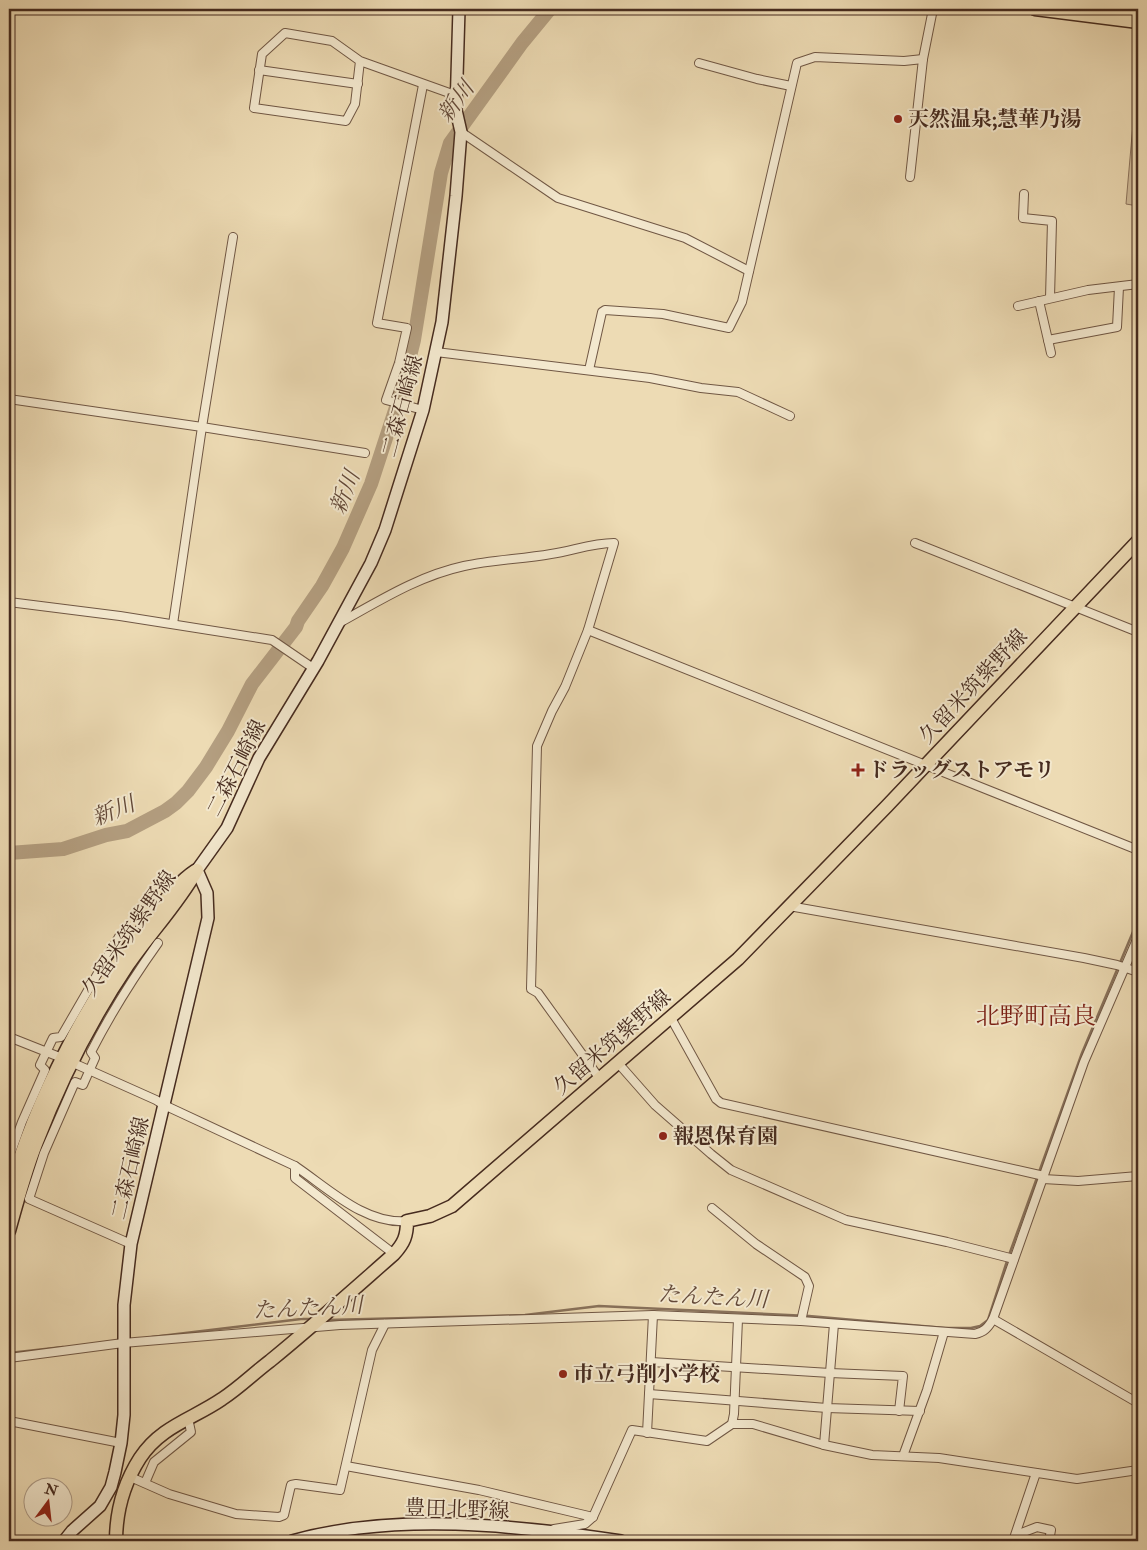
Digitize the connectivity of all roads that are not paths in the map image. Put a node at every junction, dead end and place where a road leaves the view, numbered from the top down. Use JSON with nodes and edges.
{"nodes":[{"id":1,"x":459,"y":9,"type":"edge"},
{"id":2,"x":933,"y":9,"type":"edge"},
{"id":3,"x":1035,"y":9,"type":"edge"},
{"id":4,"x":1138,"y":22,"type":"edge"},
{"id":5,"x":923,"y":60,"type":"junction"},
{"id":6,"x":360,"y":62,"type":"junction"},
{"id":7,"x":699,"y":63,"type":"dead end"},
{"id":8,"x":259,"y":70,"type":"junction"},
{"id":9,"x":358,"y":84,"type":"junction"},
{"id":10,"x":424,"y":85,"type":"junction"},
{"id":11,"x":792,"y":86,"type":"junction"},
{"id":12,"x":455,"y":95,"type":"junction"},
{"id":13,"x":462,"y":132,"type":"junction"},
{"id":14,"x":910,"y":177,"type":"dead end"},
{"id":15,"x":1024,"y":194,"type":"dead end"},
{"id":16,"x":234,"y":237,"type":"dead end"},
{"id":17,"x":749,"y":271,"type":"junction"},
{"id":18,"x":1138,"y":284,"type":"edge"},
{"id":19,"x":1118,"y":287,"type":"junction"},
{"id":20,"x":1050,"y":298,"type":"junction"},
{"id":21,"x":1039,"y":301,"type":"junction"},
{"id":22,"x":1018,"y":306,"type":"dead end"},
{"id":23,"x":1048,"y":340,"type":"junction"},
{"id":24,"x":436,"y":352,"type":"junction"},
{"id":25,"x":1051,"y":353,"type":"dead end"},
{"id":26,"x":589,"y":370,"type":"junction"},
{"id":27,"x":9,"y":399,"type":"edge"},
{"id":28,"x":423,"y":410,"type":"junction"},
{"id":29,"x":790,"y":416,"type":"dead end"},
{"id":30,"x":202,"y":427,"type":"junction"},
{"id":31,"x":365,"y":453,"type":"dead end"},
{"id":32,"x":1138,"y":541,"type":"edge"},
{"id":33,"x":915,"y":543,"type":"dead end"},
{"id":34,"x":9,"y":602,"type":"edge"},
{"id":35,"x":1076,"y":606,"type":"junction"},
{"id":36,"x":173,"y":624,"type":"junction"},
{"id":37,"x":338,"y":624,"type":"junction"},
{"id":38,"x":588,"y":630,"type":"junction"},
{"id":39,"x":1138,"y":632,"type":"edge"},
{"id":40,"x":313,"y":668,"type":"junction"},
{"id":41,"x":925,"y":766,"type":"junction"},
{"id":42,"x":1138,"y":850,"type":"edge"},
{"id":43,"x":197,"y":870,"type":"junction"},
{"id":44,"x":789,"y":906,"type":"junction"},
{"id":45,"x":120,"y":935,"type":"dead end"},
{"id":46,"x":1138,"y":937,"type":"edge"},
{"id":47,"x":158,"y":943,"type":"dead end"},
{"id":48,"x":1121,"y":966,"type":"junction"},
{"id":49,"x":1138,"y":972,"type":"edge"},
{"id":50,"x":670,"y":1018,"type":"junction"},
{"id":51,"x":9,"y":1036,"type":"edge"},
{"id":52,"x":47,"y":1052,"type":"junction"},
{"id":53,"x":67,"y":1061,"type":"junction"},
{"id":54,"x":618,"y":1063,"type":"junction"},
{"id":55,"x":89,"y":1071,"type":"junction"},
{"id":56,"x":600,"y":1079,"type":"junction"},
{"id":57,"x":164,"y":1106,"type":"junction"},
{"id":58,"x":9,"y":1158,"type":"edge"},
{"id":59,"x":295,"y":1166,"type":"junction"},
{"id":60,"x":1138,"y":1176,"type":"edge"},
{"id":61,"x":1044,"y":1177,"type":"junction"},
{"id":62,"x":9,"y":1193,"type":"edge"},
{"id":63,"x":712,"y":1208,"type":"dead end"},
{"id":64,"x":407,"y":1221,"type":"junction"},
{"id":65,"x":9,"y":1231,"type":"edge"},
{"id":66,"x":131,"y":1244,"type":"junction"},
{"id":67,"x":394,"y":1254,"type":"junction"},
{"id":68,"x":1014,"y":1259,"type":"junction"},
{"id":69,"x":653,"y":1314,"type":"junction"},
{"id":70,"x":738,"y":1319,"type":"junction"},
{"id":71,"x":992,"y":1319,"type":"junction"},
{"id":72,"x":801,"y":1320,"type":"junction"},
{"id":73,"x":385,"y":1324,"type":"junction"},
{"id":74,"x":834,"y":1324,"type":"junction"},
{"id":75,"x":312,"y":1327,"type":"junction"},
{"id":76,"x":944,"y":1332,"type":"junction"},
{"id":77,"x":123,"y":1343,"type":"junction"},
{"id":78,"x":9,"y":1358,"type":"edge"},
{"id":79,"x":651,"y":1362,"type":"junction"},
{"id":80,"x":736,"y":1367,"type":"junction"},
{"id":81,"x":830,"y":1373,"type":"junction"},
{"id":82,"x":649,"y":1394,"type":"junction"},
{"id":83,"x":735,"y":1401,"type":"junction"},
{"id":84,"x":1138,"y":1402,"type":"edge"},
{"id":85,"x":827,"y":1408,"type":"junction"},
{"id":86,"x":899,"y":1410,"type":"junction"},
{"id":87,"x":920,"y":1411,"type":"junction"},
{"id":88,"x":188,"y":1418,"type":"junction"},
{"id":89,"x":9,"y":1421,"type":"edge"},
{"id":90,"x":732,"y":1424,"type":"junction"},
{"id":91,"x":646,"y":1433,"type":"junction"},
{"id":92,"x":121,"y":1443,"type":"junction"},
{"id":93,"x":824,"y":1445,"type":"junction"},
{"id":94,"x":903,"y":1456,"type":"junction"},
{"id":95,"x":346,"y":1466,"type":"junction"},
{"id":96,"x":1138,"y":1470,"type":"edge"},
{"id":97,"x":1036,"y":1473,"type":"junction"},
{"id":98,"x":135,"y":1479,"type":"dead end"},
{"id":99,"x":145,"y":1483,"type":"junction"},
{"id":100,"x":593,"y":1517,"type":"junction"},
{"id":101,"x":542,"y":1532,"type":"junction"},
{"id":102,"x":1015,"y":1538,"type":"edge"},
{"id":103,"x":64,"y":1541,"type":"edge"},
{"id":104,"x":116,"y":1541,"type":"edge"},
{"id":105,"x":292,"y":1541,"type":"edge"},
{"id":106,"x":621,"y":1541,"type":"edge"},
{"id":107,"x":1049,"y":1541,"type":"edge"}],
"edges":[{"from":1,"to":12,"type":"main road","name":"二森石崎線"},
{"from":2,"to":5,"type":"street"},
{"from":3,"to":4,"type":"main road"},
{"from":5,"to":11,"type":"street"},
{"from":5,"to":14,"type":"street"},
{"from":6,"to":8,"type":"street"},
{"from":6,"to":9,"type":"street"},
{"from":6,"to":10,"type":"street"},
{"from":7,"to":11,"type":"street"},
{"from":8,"to":9,"type":"street"},
{"from":8,"to":9,"type":"street"},
{"from":10,"to":12,"type":"street"},
{"from":10,"to":28,"type":"street"},
{"from":11,"to":17,"type":"street"},
{"from":12,"to":13,"type":"main road","name":"二森石崎線"},
{"from":13,"to":17,"type":"street"},
{"from":13,"to":24,"type":"main road","name":"二森石崎線"},
{"from":15,"to":20,"type":"street"},
{"from":16,"to":30,"type":"street"},
{"from":17,"to":26,"type":"street"},
{"from":18,"to":19,"type":"street"},
{"from":19,"to":20,"type":"street"},
{"from":19,"to":23,"type":"street"},
{"from":20,"to":21,"type":"street"},
{"from":21,"to":22,"type":"street"},
{"from":21,"to":23,"type":"street"},
{"from":23,"to":25,"type":"street"},
{"from":24,"to":26,"type":"street"},
{"from":24,"to":28,"type":"main road","name":"二森石崎線"},
{"from":26,"to":29,"type":"street"},
{"from":27,"to":30,"type":"street"},
{"from":28,"to":37,"type":"main road","name":"二森石崎線"},
{"from":30,"to":31,"type":"street"},
{"from":30,"to":36,"type":"street"},
{"from":32,"to":35,"type":"main road","name":"久留米筑紫野線"},
{"from":33,"to":35,"type":"street"},
{"from":34,"to":36,"type":"street"},
{"from":35,"to":39,"type":"street"},
{"from":35,"to":41,"type":"main road","name":"久留米筑紫野線"},
{"from":36,"to":40,"type":"street"},
{"from":37,"to":38,"type":"street"},
{"from":37,"to":40,"type":"main road","name":"二森石崎線"},
{"from":38,"to":41,"type":"street"},
{"from":38,"to":56,"type":"street"},
{"from":40,"to":43,"type":"main road","name":"二森石崎線"},
{"from":41,"to":42,"type":"street"},
{"from":41,"to":44,"type":"main road","name":"久留米筑紫野線"},
{"from":43,"to":53,"type":"main road","name":"久留米筑紫野線"},
{"from":43,"to":57,"type":"main road","name":"二森石崎線"},
{"from":44,"to":48,"type":"street"},
{"from":44,"to":50,"type":"main road","name":"久留米筑紫野線"},
{"from":45,"to":52,"type":"street"},
{"from":46,"to":48,"type":"street"},
{"from":47,"to":55,"type":"street"},
{"from":48,"to":49,"type":"street"},
{"from":48,"to":61,"type":"street"},
{"from":50,"to":54,"type":"main road","name":"久留米筑紫野線"},
{"from":50,"to":61,"type":"street"},
{"from":51,"to":52,"type":"street"},
{"from":52,"to":53,"type":"street"},
{"from":52,"to":58,"type":"street"},
{"from":53,"to":55,"type":"street"},
{"from":53,"to":62,"type":"main road","name":"久留米筑紫野線"},
{"from":53,"to":65,"type":"main road","name":"久留米筑紫野線"},
{"from":54,"to":56,"type":"main road","name":"久留米筑紫野線"},
{"from":54,"to":68,"type":"street"},
{"from":55,"to":57,"type":"street"},
{"from":55,"to":66,"type":"street"},
{"from":56,"to":64,"type":"main road","name":"久留米筑紫野線"},
{"from":57,"to":59,"type":"street"},
{"from":57,"to":66,"type":"main road","name":"二森石崎線"},
{"from":59,"to":64,"type":"street"},
{"from":59,"to":67,"type":"street"},
{"from":60,"to":61,"type":"street"},
{"from":61,"to":68,"type":"street"},
{"from":63,"to":72,"type":"street"},
{"from":64,"to":67,"type":"main road"},
{"from":66,"to":77,"type":"main road","name":"二森石崎線"},
{"from":67,"to":75,"type":"main road"},
{"from":68,"to":71,"type":"street"},
{"from":69,"to":70,"type":"street"},
{"from":69,"to":73,"type":"street"},
{"from":69,"to":79,"type":"street"},
{"from":70,"to":72,"type":"street"},
{"from":70,"to":80,"type":"street"},
{"from":71,"to":76,"type":"street"},
{"from":71,"to":84,"type":"street"},
{"from":72,"to":74,"type":"street"},
{"from":73,"to":75,"type":"street"},
{"from":73,"to":95,"type":"street"},
{"from":74,"to":76,"type":"street"},
{"from":74,"to":81,"type":"street"},
{"from":75,"to":77,"type":"street"},
{"from":75,"to":88,"type":"main road"},
{"from":76,"to":87,"type":"street"},
{"from":77,"to":78,"type":"street"},
{"from":77,"to":92,"type":"main road","name":"二森石崎線"},
{"from":79,"to":80,"type":"street"},
{"from":79,"to":82,"type":"street"},
{"from":80,"to":81,"type":"street"},
{"from":80,"to":83,"type":"street"},
{"from":81,"to":85,"type":"street"},
{"from":81,"to":86,"type":"street"},
{"from":82,"to":83,"type":"street"},
{"from":82,"to":91,"type":"street"},
{"from":83,"to":85,"type":"street"},
{"from":83,"to":90,"type":"street"},
{"from":85,"to":86,"type":"street"},
{"from":85,"to":93,"type":"street"},
{"from":86,"to":87,"type":"street"},
{"from":87,"to":94,"type":"street"},
{"from":88,"to":99,"type":"street"},
{"from":88,"to":104,"type":"main road"},
{"from":89,"to":92,"type":"street"},
{"from":90,"to":91,"type":"street"},
{"from":90,"to":93,"type":"street"},
{"from":91,"to":100,"type":"street"},
{"from":92,"to":103,"type":"main road","name":"二森石崎線"},
{"from":93,"to":94,"type":"street"},
{"from":94,"to":97,"type":"street"},
{"from":95,"to":99,"type":"street"},
{"from":95,"to":100,"type":"street"},
{"from":96,"to":97,"type":"street"},
{"from":97,"to":102,"type":"street"},
{"from":98,"to":99,"type":"street"},
{"from":100,"to":101,"type":"street"},
{"from":101,"to":105,"type":"main road","name":"豊田北野線"},
{"from":101,"to":106,"type":"main road","name":"豊田北野線"},
{"from":102,"to":107,"type":"street"}]}
